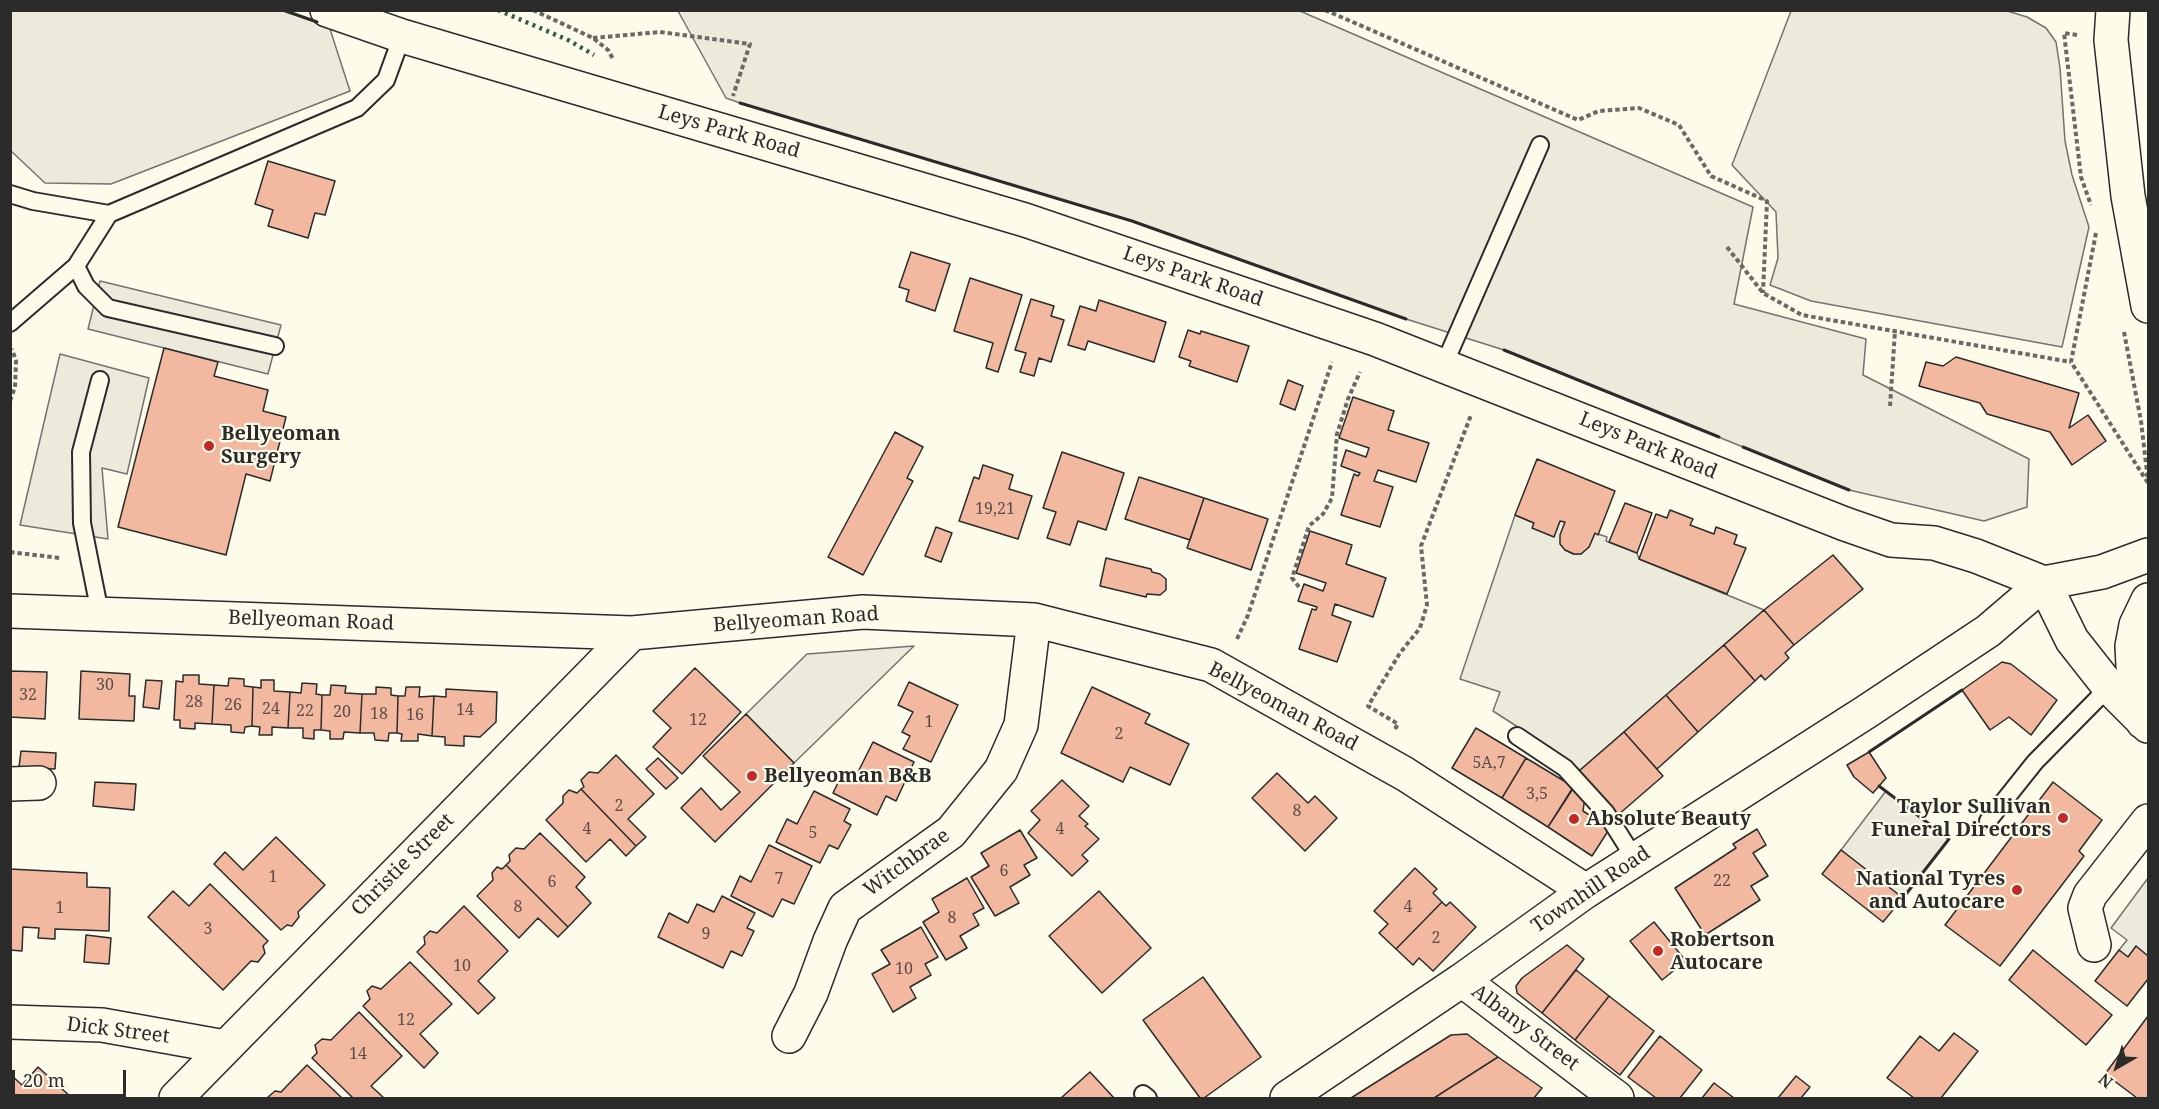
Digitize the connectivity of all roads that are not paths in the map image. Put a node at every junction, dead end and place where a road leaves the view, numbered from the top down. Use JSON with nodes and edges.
{"nodes":[{"id":1,"x":327,"y":10,"type":"edge"},
{"id":2,"x":2112,"y":25,"type":"edge"},
{"id":3,"x":402,"y":36,"type":"junction"},
{"id":4,"x":1540,"y":145,"type":"dead end"},
{"id":5,"x":10,"y":194,"type":"edge"},
{"id":6,"x":109,"y":214,"type":"junction"},
{"id":7,"x":76,"y":266,"type":"junction"},
{"id":8,"x":2148,"y":306,"type":"edge"},
{"id":9,"x":10,"y":323,"type":"edge"},
{"id":10,"x":275,"y":346,"type":"dead end"},
{"id":11,"x":1443,"y":366,"type":"junction"},
{"id":12,"x":100,"y":380,"type":"dead end"},
{"id":13,"x":2147,"y":555,"type":"edge"},
{"id":14,"x":2044,"y":583,"type":"junction"},
{"id":15,"x":2148,"y":600,"type":"edge"},
{"id":16,"x":10,"y":611,"type":"edge"},
{"id":17,"x":100,"y":613,"type":"junction"},
{"id":18,"x":1034,"y":620,"type":"junction"},
{"id":19,"x":632,"y":633,"type":"junction"},
{"id":20,"x":2109,"y":687,"type":"junction"},
{"id":21,"x":2146,"y":724,"type":"edge"},
{"id":22,"x":1517,"y":736,"type":"dead end"},
{"id":23,"x":1988,"y":821,"type":"dead end"},
{"id":24,"x":2148,"y":821,"type":"edge"},
{"id":25,"x":1635,"y":859,"type":"junction"},
{"id":26,"x":1586,"y":891,"type":"junction"},
{"id":27,"x":2094,"y":945,"type":"dead end"},
{"id":28,"x":1462,"y":980,"type":"junction"},
{"id":29,"x":10,"y":1022,"type":"edge"},
{"id":30,"x":789,"y":1036,"type":"dead end"},
{"id":31,"x":225,"y":1047,"type":"junction"},
{"id":32,"x":176,"y":1098,"type":"edge"},
{"id":33,"x":1287,"y":1098,"type":"edge"},
{"id":34,"x":1617,"y":1098,"type":"edge"}],
"edges":[{"from":1,"to":3,"type":"street","name":"Leys Park Road"},
{"from":2,"to":8,"type":"street"},
{"from":3,"to":6,"type":"lane"},
{"from":3,"to":11,"type":"street","name":"Leys Park Road"},
{"from":4,"to":11,"type":"lane"},
{"from":5,"to":6,"type":"lane"},
{"from":6,"to":7,"type":"lane"},
{"from":7,"to":9,"type":"lane"},
{"from":7,"to":10,"type":"lane"},
{"from":11,"to":14,"type":"street","name":"Leys Park Road"},
{"from":12,"to":17,"type":"lane"},
{"from":13,"to":14,"type":"street"},
{"from":14,"to":20,"type":"street"},
{"from":14,"to":25,"type":"street","name":"Townhill Road"},
{"from":15,"to":21,"type":"street"},
{"from":16,"to":17,"type":"street","name":"Bellyeoman Road"},
{"from":17,"to":19,"type":"street","name":"Bellyeoman Road"},
{"from":18,"to":19,"type":"street","name":"Bellyeoman Road"},
{"from":18,"to":26,"type":"street","name":"Bellyeoman Road"},
{"from":18,"to":30,"type":"street","name":"Witchbrae"},
{"from":19,"to":31,"type":"street","name":"Christie Street"},
{"from":20,"to":21,"type":"street"},
{"from":20,"to":23,"type":"lane"},
{"from":22,"to":25,"type":"lane"},
{"from":24,"to":27,"type":"street"},
{"from":25,"to":26,"type":"street","name":"Townhill Road"},
{"from":26,"to":28,"type":"street","name":"Townhill Road"},
{"from":28,"to":33,"type":"street","name":"Townhill Road"},
{"from":28,"to":34,"type":"street","name":"Albany Street"},
{"from":29,"to":31,"type":"street","name":"Dick Street"},
{"from":31,"to":32,"type":"street","name":"Christie Street"}]}
